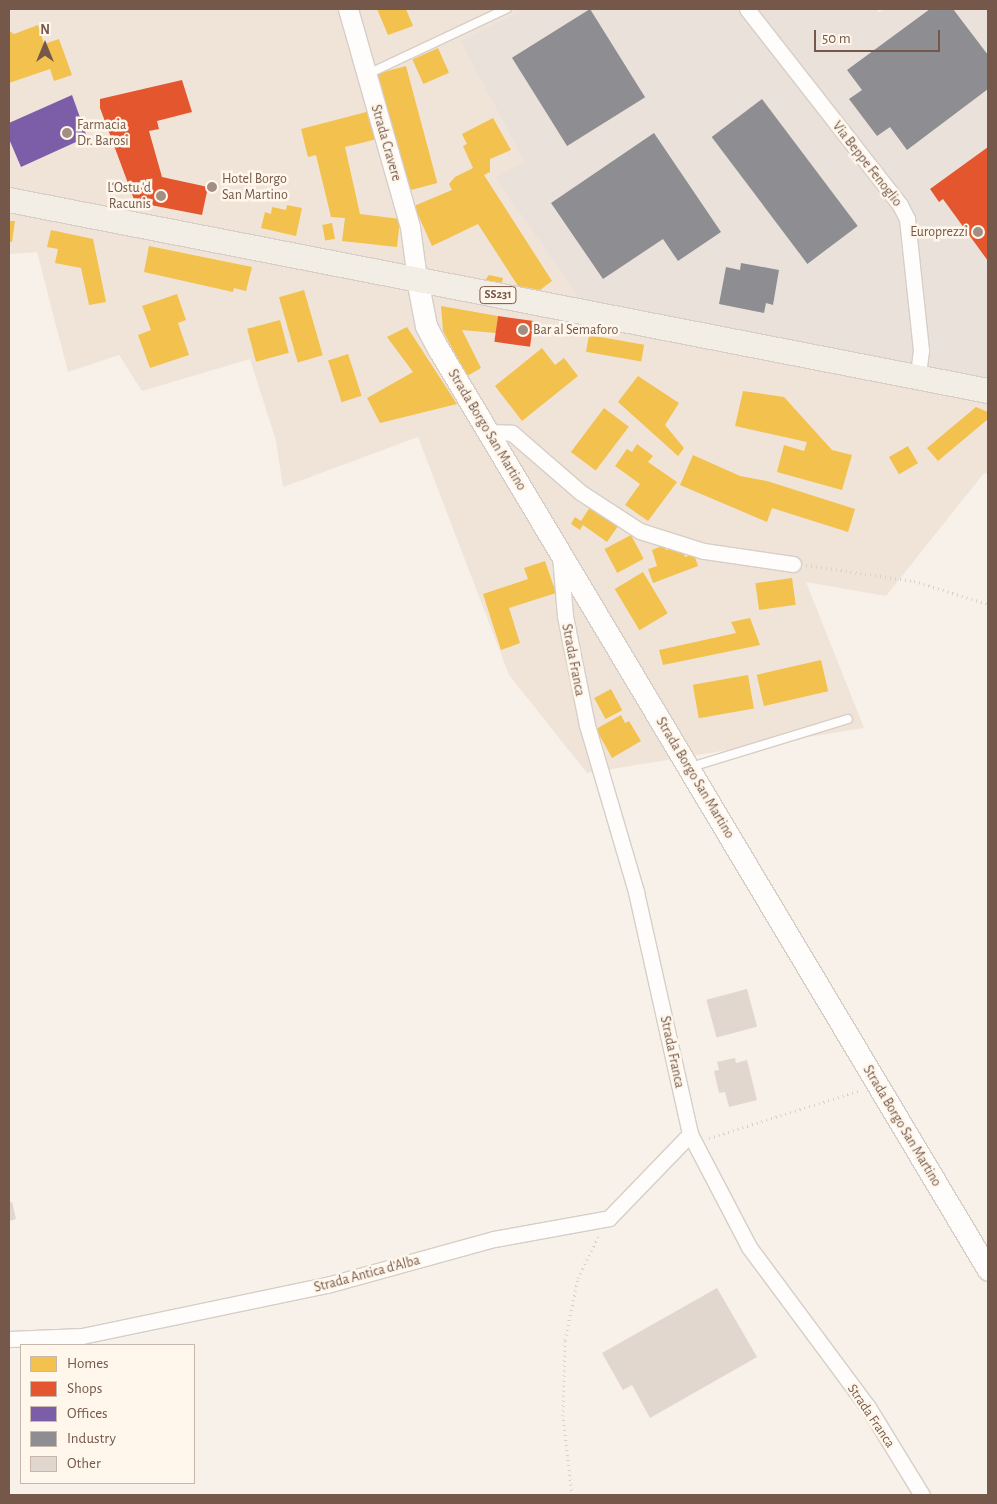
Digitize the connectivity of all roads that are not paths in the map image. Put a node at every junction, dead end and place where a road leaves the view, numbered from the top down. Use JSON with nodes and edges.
{"nodes":[{"id":1,"x":348,"y":9,"type":"edge"},
{"id":2,"x":506,"y":9,"type":"edge"},
{"id":3,"x":747,"y":9,"type":"edge"},
{"id":4,"x":368,"y":74,"type":"junction"},
{"id":5,"x":9,"y":200,"type":"edge"},
{"id":6,"x":417,"y":279,"type":"junction"},
{"id":7,"x":918,"y":376,"type":"junction"},
{"id":8,"x":988,"y":391,"type":"edge"},
{"id":9,"x":488,"y":432,"type":"junction"},
{"id":10,"x":559,"y":551,"type":"junction"},
{"id":11,"x":793,"y":564,"type":"road end"},
{"id":12,"x":848,"y":719,"type":"dead end"},
{"id":13,"x":689,"y":768,"type":"junction"},
{"id":14,"x":692,"y":1138,"type":"junction"},
{"id":15,"x":988,"y":1270,"type":"edge"},
{"id":16,"x":9,"y":1339,"type":"edge"},
{"id":17,"x":922,"y":1495,"type":"edge"}],
"edges":[{"from":1,"to":4,"type":"street","name":"Strada Cravere"},
{"from":2,"to":4,"type":"lane"},
{"from":3,"to":7,"type":"street","name":"Via Beppe Fenoglio"},
{"from":4,"to":6,"type":"street","name":"Strada Cravere"},
{"from":5,"to":6,"type":"main road","number":"SS231"},
{"from":6,"to":7,"type":"main road","number":"SS231"},
{"from":6,"to":9,"type":"main road","name":"Strada Borgo San Martino"},
{"from":7,"to":8,"type":"main road","number":"SS231"},
{"from":9,"to":10,"type":"main road","name":"Strada Borgo San Martino"},
{"from":9,"to":11,"type":"street"},
{"from":10,"to":13,"type":"main road","name":"Strada Borgo San Martino"},
{"from":10,"to":14,"type":"street","name":"Strada Franca"},
{"from":12,"to":13,"type":"lane"},
{"from":13,"to":15,"type":"main road","name":"Strada Borgo San Martino"},
{"from":14,"to":16,"type":"street","name":"Strada Antica d'Alba"},
{"from":14,"to":17,"type":"street","name":"Strada Franca"}]}
